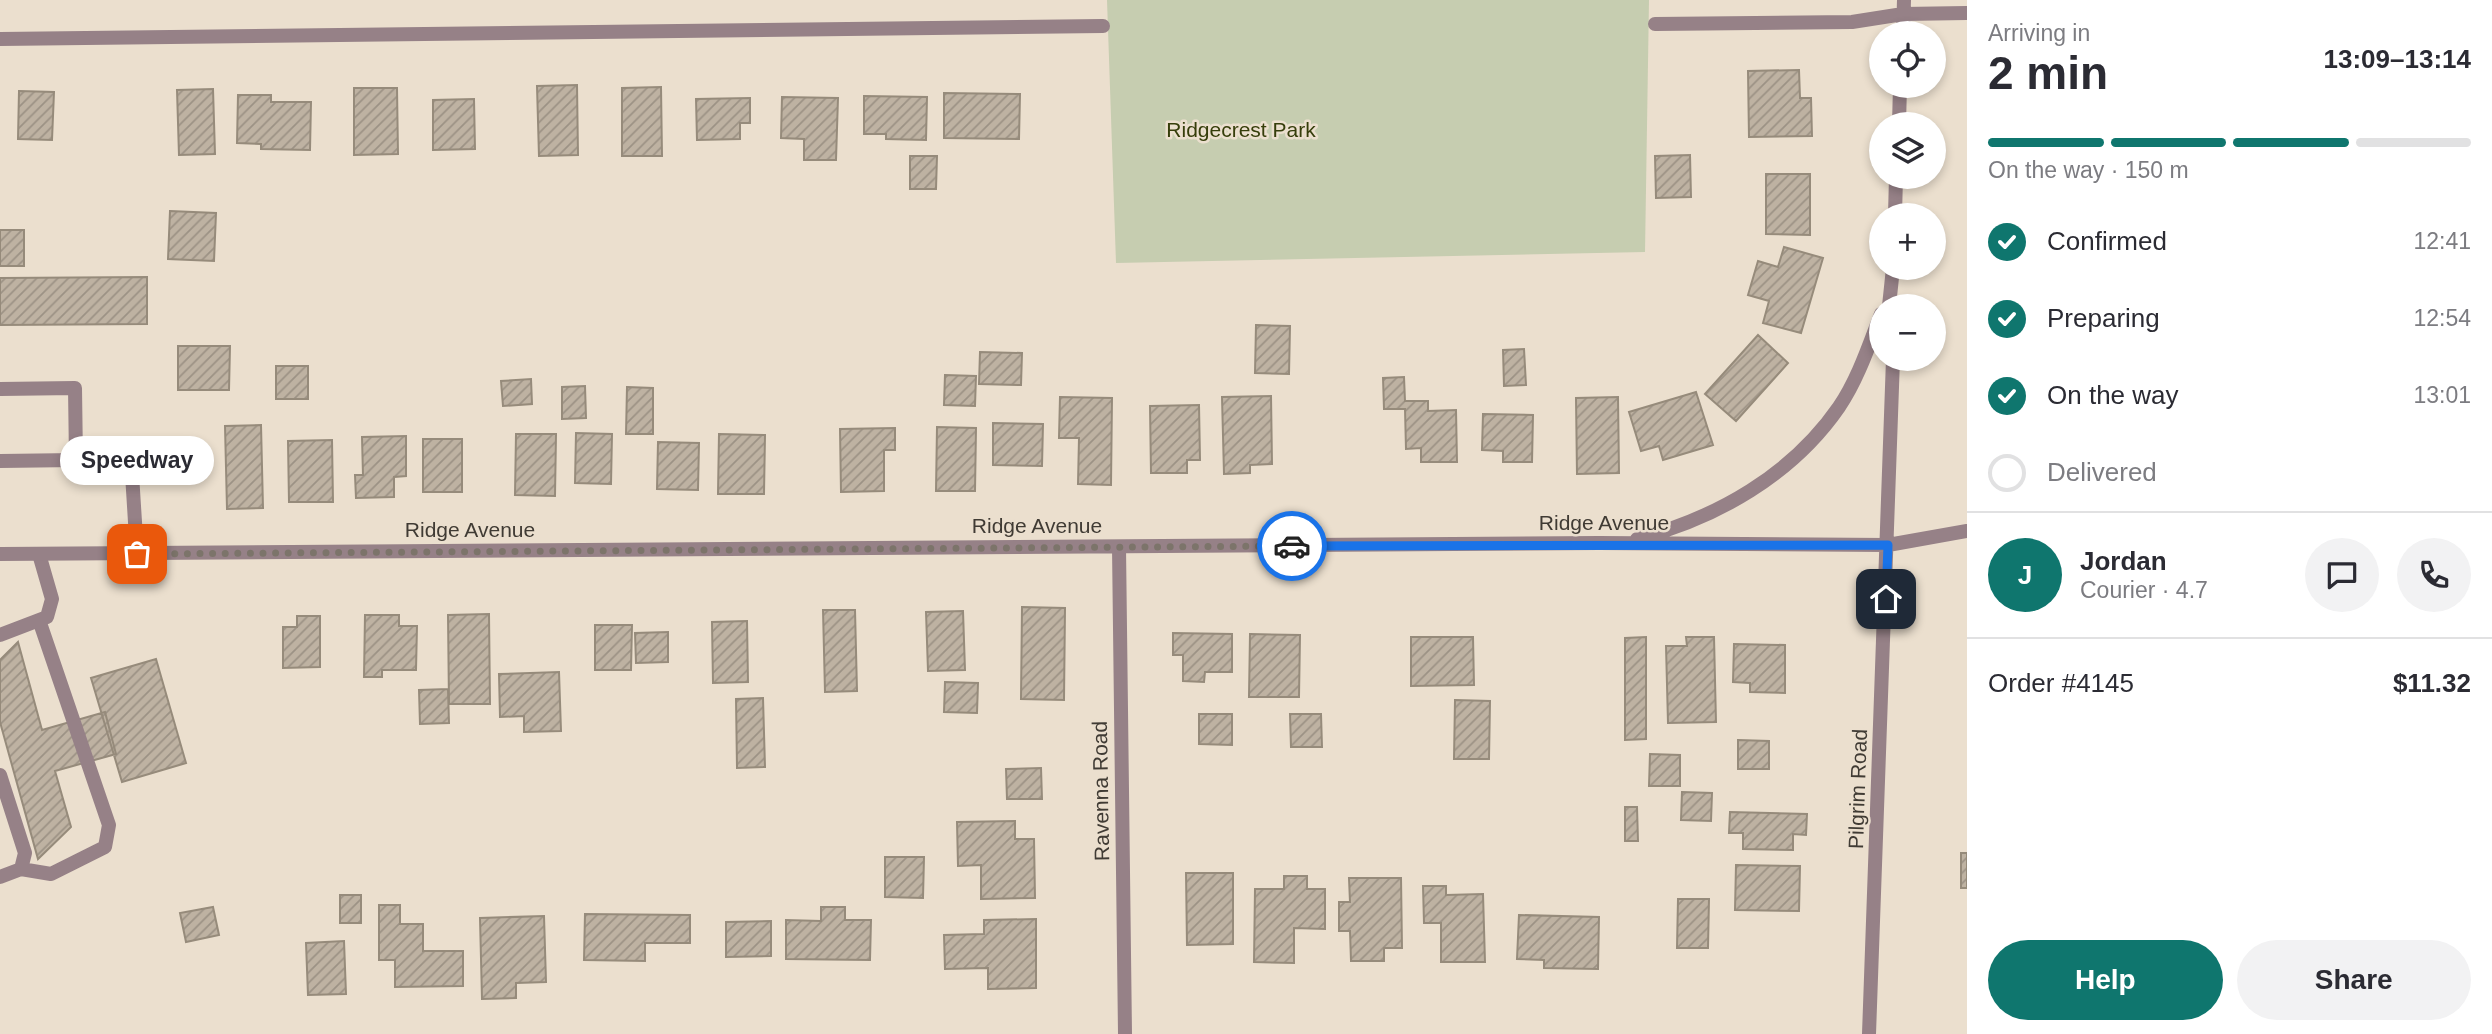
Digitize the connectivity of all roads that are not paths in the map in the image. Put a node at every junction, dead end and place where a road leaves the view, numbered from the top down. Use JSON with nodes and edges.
{"nodes":[{"id":1,"x":1904,"y":7,"type":"edge"},
{"id":2,"x":1967,"y":13,"type":"edge"},
{"id":3,"x":1655,"y":24,"type":"dead end"},
{"id":4,"x":1103,"y":26,"type":"dead end"},
{"id":5,"x":0,"y":39,"type":"edge"},
{"id":6,"x":1869,"y":344,"type":"edge"},
{"id":7,"x":1893,"y":371,"type":"edge"},
{"id":8,"x":0,"y":389,"type":"edge"},
{"id":9,"x":76,"y":460,"type":"junction"},
{"id":10,"x":0,"y":461,"type":"edge"},
{"id":11,"x":1967,"y":531,"type":"edge"},
{"id":12,"x":1599,"y":543,"type":"junction"},
{"id":13,"x":1888,"y":545,"type":"junction"},
{"id":14,"x":1119,"y":547,"type":"junction"},
{"id":15,"x":0,"y":554,"type":"edge"},
{"id":16,"x":39,"y":554,"type":"junction"},
{"id":17,"x":137,"y":554,"type":"junction"},
{"id":18,"x":39,"y":620,"type":"junction"},
{"id":19,"x":0,"y":635,"type":"edge"},
{"id":20,"x":0,"y":775,"type":"edge"},
{"id":21,"x":21,"y":869,"type":"junction"},
{"id":22,"x":0,"y":877,"type":"edge"},
{"id":23,"x":1125,"y":1034,"type":"edge"},
{"id":24,"x":1869,"y":1034,"type":"edge"}],
"edges":[{"from":1,"to":2,"type":"street"},
{"from":1,"to":3,"type":"street"},
{"from":4,"to":5,"type":"street"},
{"from":6,"to":12,"type":"street"},
{"from":7,"to":13,"type":"street"},
{"from":8,"to":9,"type":"street"},
{"from":9,"to":10,"type":"street"},
{"from":9,"to":17,"type":"street"},
{"from":11,"to":13,"type":"street","name":"Ridge Avenue"},
{"from":12,"to":13,"type":"street","name":"Ridge Avenue"},
{"from":12,"to":14,"type":"street","name":"Ridge Avenue"},
{"from":13,"to":24,"type":"street","name":"Pilgrim Road"},
{"from":14,"to":17,"type":"street","name":"Ridge Avenue"},
{"from":14,"to":23,"type":"street","name":"Ravenna Road"},
{"from":15,"to":16,"type":"street","name":"Ridge Avenue"},
{"from":16,"to":17,"type":"street","name":"Ridge Avenue"},
{"from":16,"to":18,"type":"street"},
{"from":18,"to":19,"type":"street"},
{"from":18,"to":21,"type":"street"},
{"from":20,"to":21,"type":"street"},
{"from":21,"to":22,"type":"street"}]}
